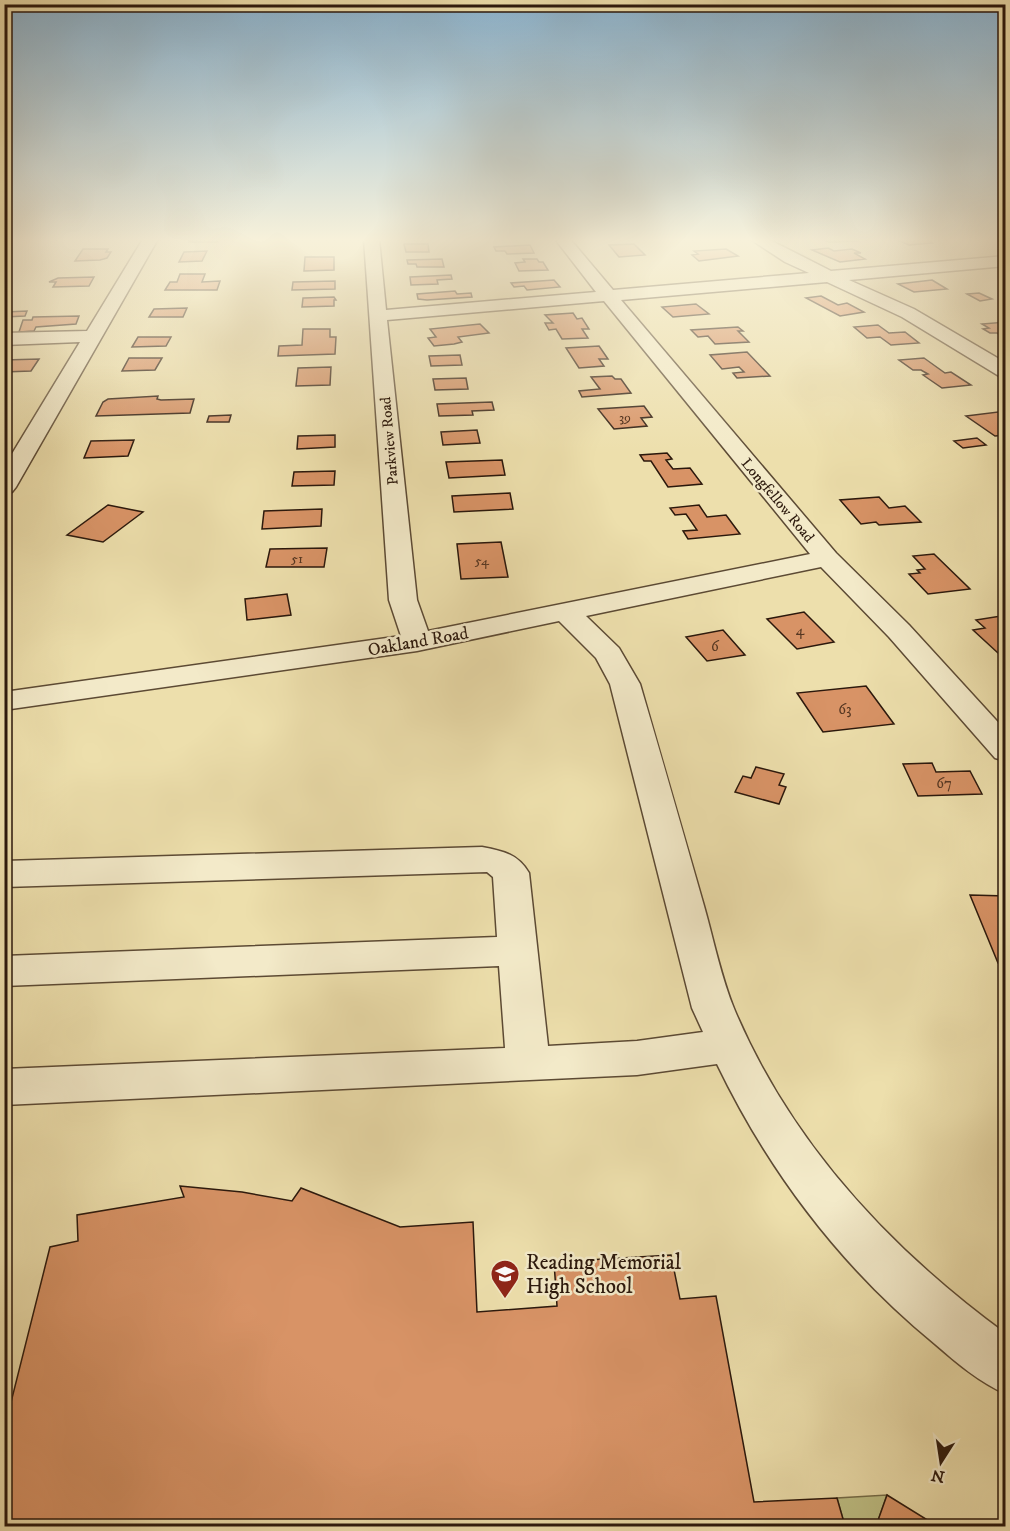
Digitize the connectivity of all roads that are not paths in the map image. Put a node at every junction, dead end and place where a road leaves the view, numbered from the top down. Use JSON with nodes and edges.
{"nodes":[{"id":1,"x":108,"y":310,"type":"edge"},
{"id":2,"x":377,"y":310,"type":"edge"},
{"id":3,"x":446,"y":310,"type":"edge"},
{"id":4,"x":622,"y":310,"type":"edge"},
{"id":5,"x":902,"y":310,"type":"edge"},
{"id":6,"x":378,"y":316,"type":"junction"},
{"id":7,"x":93,"y":336,"type":"junction"},
{"id":8,"x":4,"y":339,"type":"edge"},
{"id":9,"x":1005,"y":372,"type":"edge"},
{"id":10,"x":4,"y":487,"type":"edge"},
{"id":11,"x":827,"y":558,"type":"junction"},
{"id":12,"x":567,"y":613,"type":"junction"},
{"id":13,"x":417,"y":642,"type":"junction"},
{"id":14,"x":4,"y":701,"type":"edge"},
{"id":15,"x":1005,"y":751,"type":"edge"},
{"id":16,"x":4,"y":874,"type":"edge"},
{"id":17,"x":518,"y":951,"type":"junction"},
{"id":18,"x":4,"y":971,"type":"edge"},
{"id":19,"x":729,"y":1046,"type":"junction"},
{"id":20,"x":528,"y":1064,"type":"junction"},
{"id":21,"x":4,"y":1087,"type":"edge"},
{"id":22,"x":1005,"y":1367,"type":"edge"}],
"edges":[{"from":1,"to":7,"type":"street"},
{"from":2,"to":6,"type":"street","name":"Parkview Road"},
{"from":3,"to":6,"type":"street"},
{"from":4,"to":11,"type":"street","name":"Longfellow Road"},
{"from":5,"to":9,"type":"street"},
{"from":6,"to":13,"type":"street","name":"Parkview Road"},
{"from":7,"to":8,"type":"street"},
{"from":7,"to":10,"type":"street"},
{"from":11,"to":12,"type":"street","name":"Oakland Road"},
{"from":11,"to":15,"type":"street","name":"Longfellow Road"},
{"from":12,"to":13,"type":"street","name":"Oakland Road"},
{"from":12,"to":19,"type":"street"},
{"from":13,"to":14,"type":"street","name":"Oakland Road"},
{"from":16,"to":17,"type":"street"},
{"from":17,"to":18,"type":"street"},
{"from":17,"to":20,"type":"street"},
{"from":19,"to":20,"type":"street"},
{"from":19,"to":22,"type":"street"},
{"from":20,"to":21,"type":"street"}]}
